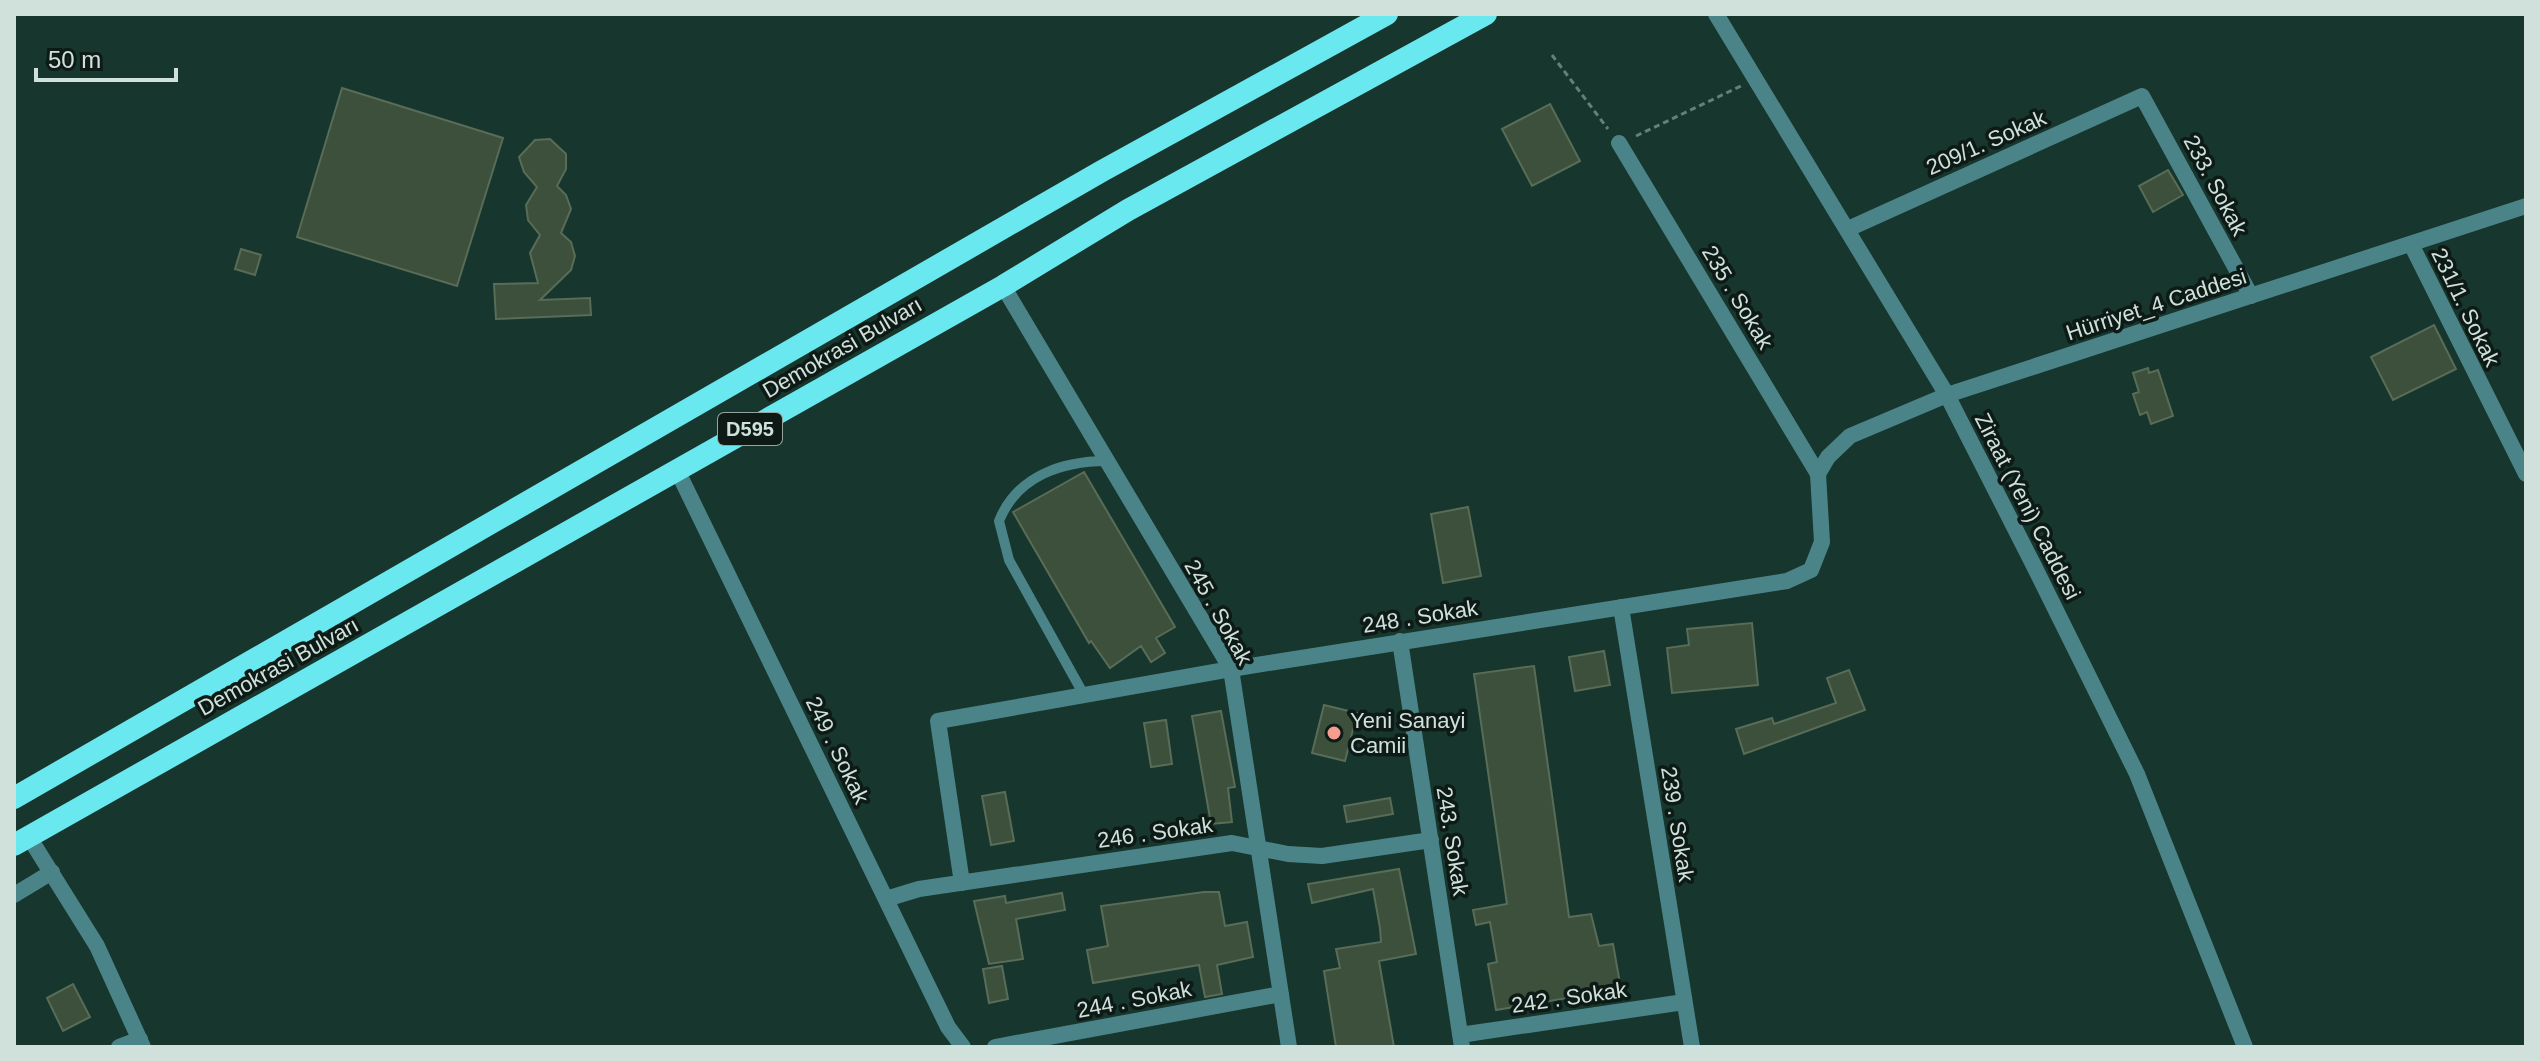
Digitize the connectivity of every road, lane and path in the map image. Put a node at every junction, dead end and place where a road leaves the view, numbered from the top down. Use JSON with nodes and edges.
{"nodes":[{"id":1,"x":1387,"y":14,"type":"edge"},
{"id":2,"x":1486,"y":14,"type":"edge"},
{"id":3,"x":1716,"y":14,"type":"edge"},
{"id":4,"x":1552,"y":55,"type":"dead end"},
{"id":5,"x":1755,"y":79,"type":"junction"},
{"id":6,"x":2142,"y":96,"type":"joint"},
{"id":7,"x":1619,"y":143,"type":"junction"},
{"id":8,"x":2526,"y":206,"type":"edge"},
{"id":9,"x":1848,"y":229,"type":"junction"},
{"id":10,"x":2411,"y":244,"type":"junction"},
{"id":11,"x":1003,"y":286,"type":"junction"},
{"id":12,"x":2251,"y":296,"type":"junction"},
{"id":13,"x":1947,"y":395,"type":"junction"},
{"id":14,"x":1107,"y":461,"type":"junction"},
{"id":15,"x":677,"y":470,"type":"junction"},
{"id":16,"x":1818,"y":474,"type":"junction"},
{"id":17,"x":2526,"y":474,"type":"edge"},
{"id":18,"x":1621,"y":607,"type":"junction"},
{"id":19,"x":1400,"y":641,"type":"junction"},
{"id":20,"x":1231,"y":669,"type":"junction"},
{"id":21,"x":1084,"y":695,"type":"junction"},
{"id":22,"x":14,"y":798,"type":"edge"},
{"id":23,"x":1431,"y":840,"type":"junction"},
{"id":24,"x":22,"y":841,"type":"edge"},
{"id":25,"x":1258,"y":846,"type":"junction"},
{"id":26,"x":52,"y":872,"type":"junction"},
{"id":27,"x":962,"y":883,"type":"junction"},
{"id":28,"x":14,"y":895,"type":"edge"},
{"id":29,"x":886,"y":899,"type":"junction"},
{"id":30,"x":1281,"y":994,"type":"junction"},
{"id":31,"x":1684,"y":1002,"type":"junction"},
{"id":32,"x":1461,"y":1041,"type":"edge"},
{"id":33,"x":141,"y":1043,"type":"edge"},
{"id":34,"x":119,"y":1047,"type":"edge"},
{"id":35,"x":963,"y":1047,"type":"edge"},
{"id":36,"x":995,"y":1047,"type":"edge"},
{"id":37,"x":1289,"y":1047,"type":"edge"},
{"id":38,"x":1692,"y":1047,"type":"edge"},
{"id":39,"x":2245,"y":1047,"type":"edge"}],
"edges":[{"from":1,"to":22,"type":"highway","name":"Demokrasi Bulvarı","number":"D595"},
{"from":2,"to":11,"type":"highway","name":"Demokrasi Bulvarı","number":"D595"},
{"from":3,"to":5,"type":"street","name":"Ziraat (Yeni) Caddesi"},
{"from":4,"to":7,"type":"path"},
{"from":5,"to":7,"type":"path"},
{"from":5,"to":9,"type":"street","name":"Ziraat (Yeni) Caddesi"},
{"from":6,"to":9,"type":"street","name":"209/1. Sokak"},
{"from":6,"to":12,"type":"street","name":"233. Sokak"},
{"from":7,"to":16,"type":"street","name":"235 . Sokak"},
{"from":8,"to":10,"type":"street","name":"Hürriyet_4 Caddesi"},
{"from":9,"to":13,"type":"street","name":"Ziraat (Yeni) Caddesi"},
{"from":10,"to":12,"type":"street","name":"Hürriyet_4 Caddesi"},
{"from":10,"to":17,"type":"street","name":"231/1. Sokak"},
{"from":11,"to":14,"type":"street","name":"245 . Sokak"},
{"from":11,"to":15,"type":"highway","name":"Demokrasi Bulvarı","number":"D595"},
{"from":12,"to":13,"type":"street","name":"Hürriyet_4 Caddesi"},
{"from":13,"to":16,"type":"street","name":"Hürriyet_4 Caddesi"},
{"from":13,"to":39,"type":"street","name":"Ziraat (Yeni) Caddesi"},
{"from":14,"to":20,"type":"street","name":"245 . Sokak"},
{"from":14,"to":21,"type":"lane"},
{"from":15,"to":24,"type":"highway","name":"Demokrasi Bulvarı","number":"D595"},
{"from":15,"to":29,"type":"street","name":"249 . Sokak"},
{"from":16,"to":18,"type":"street","name":"248 . Sokak"},
{"from":18,"to":19,"type":"street","name":"248 . Sokak"},
{"from":18,"to":31,"type":"street","name":"239 . Sokak"},
{"from":19,"to":20,"type":"street","name":"248 . Sokak"},
{"from":19,"to":23,"type":"street","name":"243. Sokak"},
{"from":20,"to":21,"type":"street","name":"248 . Sokak"},
{"from":20,"to":25,"type":"street","name":"245 . Sokak"},
{"from":21,"to":27,"type":"street","name":"248 . Sokak"},
{"from":23,"to":25,"type":"street","name":"246 . Sokak"},
{"from":23,"to":32,"type":"street","name":"243. Sokak"},
{"from":24,"to":26,"type":"street"},
{"from":25,"to":27,"type":"street","name":"246 . Sokak"},
{"from":25,"to":30,"type":"street","name":"245 . Sokak"},
{"from":26,"to":28,"type":"street"},
{"from":26,"to":33,"type":"street"},
{"from":27,"to":29,"type":"street","name":"246 . Sokak"},
{"from":29,"to":35,"type":"street","name":"249 . Sokak"},
{"from":30,"to":36,"type":"street","name":"244 . Sokak"},
{"from":30,"to":37,"type":"street","name":"245 . Sokak"},
{"from":31,"to":32,"type":"street","name":"242 . Sokak"},
{"from":31,"to":38,"type":"street","name":"239 . Sokak"},
{"from":33,"to":34,"type":"street"}]}
